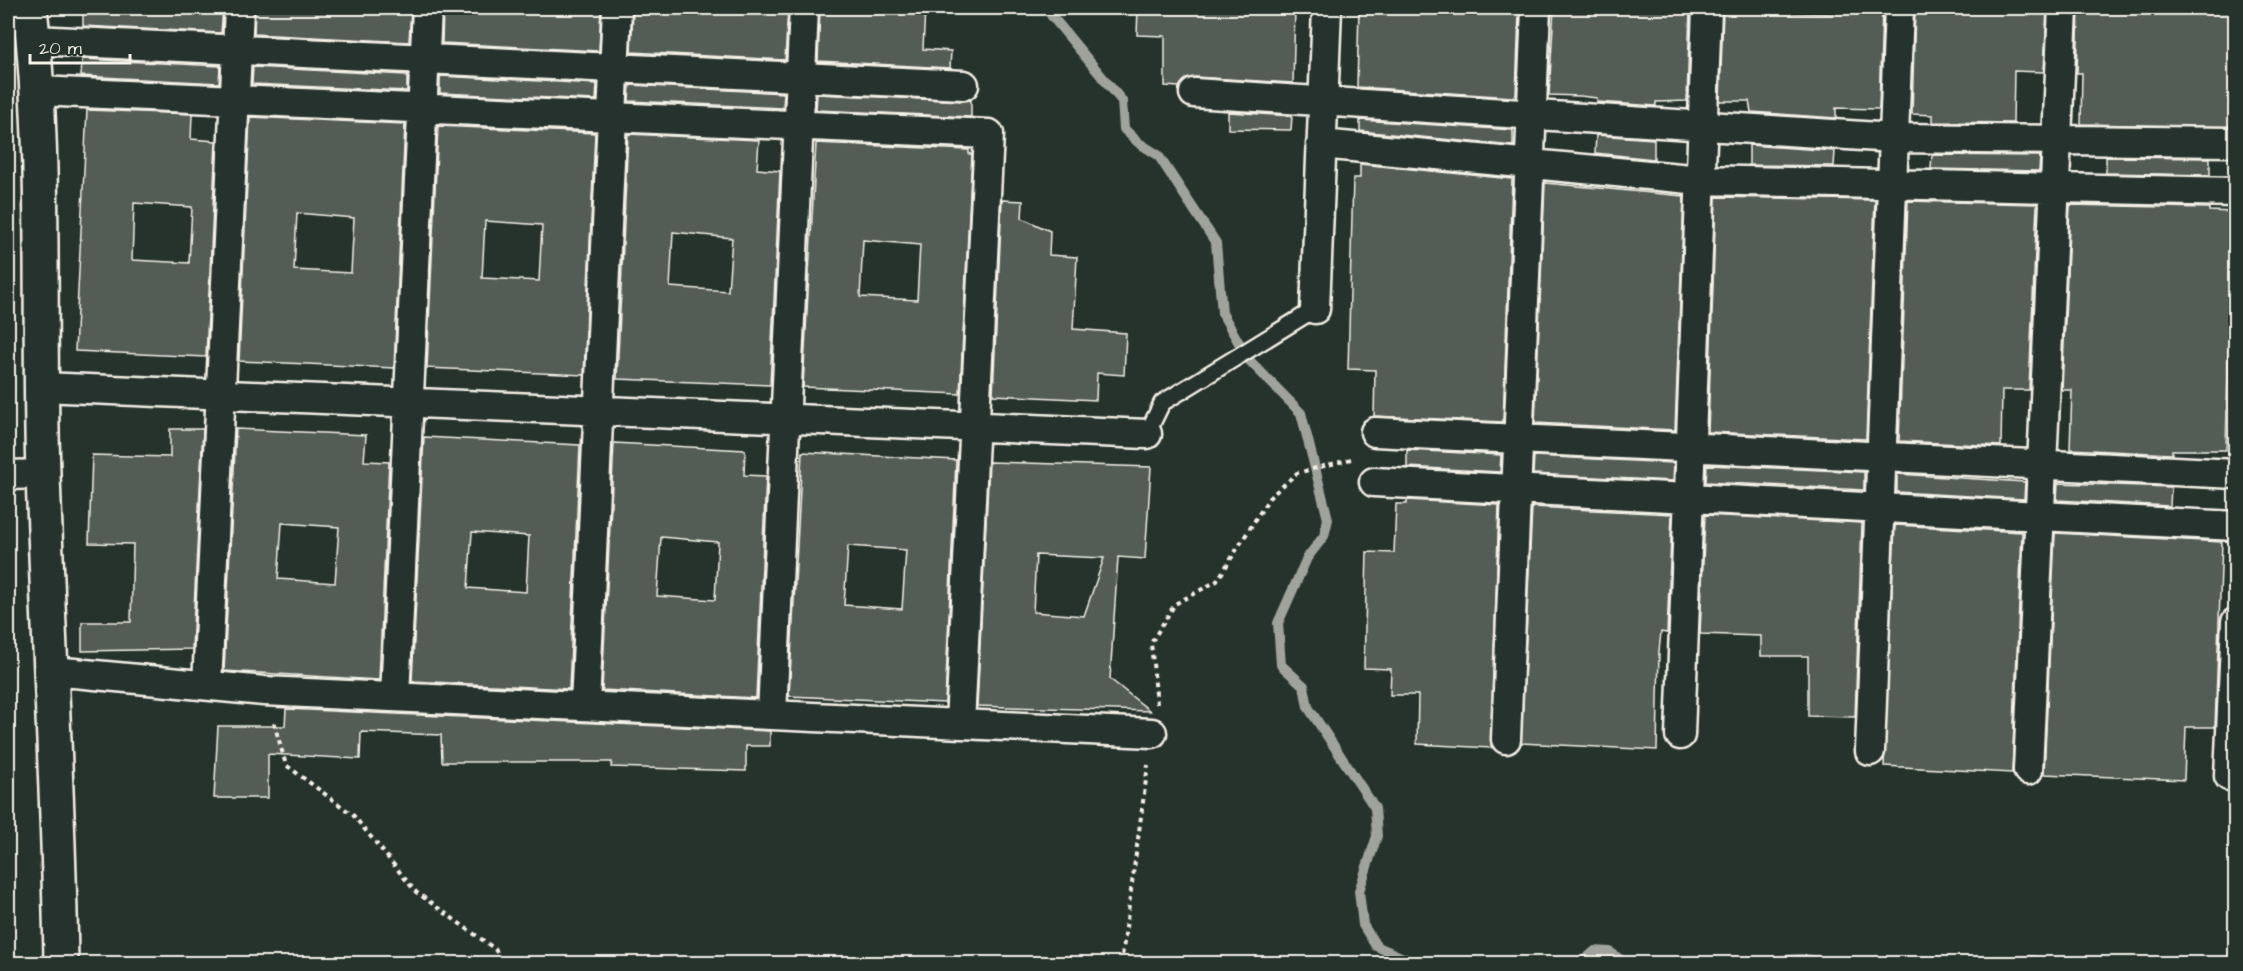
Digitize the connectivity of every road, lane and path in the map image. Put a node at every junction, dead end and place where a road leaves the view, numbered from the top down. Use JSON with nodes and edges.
{"nodes":[{"id":1,"x":30,"y":8,"type":"edge"},
{"id":2,"x":239,"y":8,"type":"edge"},
{"id":3,"x":427,"y":8,"type":"edge"},
{"id":4,"x":617,"y":8,"type":"edge"},
{"id":5,"x":804,"y":8,"type":"edge"},
{"id":6,"x":1327,"y":8,"type":"edge"},
{"id":7,"x":1536,"y":8,"type":"edge"},
{"id":8,"x":1707,"y":8,"type":"edge"},
{"id":9,"x":1899,"y":8,"type":"edge"},
{"id":10,"x":2063,"y":8,"type":"edge"},
{"id":11,"x":34,"y":40,"type":"junction"},
{"id":12,"x":237,"y":50,"type":"junction"},
{"id":13,"x":425,"y":58,"type":"junction"},
{"id":14,"x":615,"y":68,"type":"junction"},
{"id":15,"x":801,"y":77,"type":"junction"},
{"id":16,"x":964,"y":85,"type":"dead end"},
{"id":17,"x":38,"y":91,"type":"junction"},
{"id":18,"x":1194,"y":93,"type":"dead end"},
{"id":19,"x":235,"y":100,"type":"junction"},
{"id":20,"x":1323,"y":101,"type":"junction"},
{"id":21,"x":423,"y":108,"type":"junction"},
{"id":22,"x":1531,"y":115,"type":"junction"},
{"id":23,"x":612,"y":117,"type":"junction"},
{"id":24,"x":799,"y":125,"type":"junction"},
{"id":25,"x":1703,"y":126,"type":"junction"},
{"id":26,"x":1894,"y":138,"type":"junction"},
{"id":27,"x":2057,"y":140,"type":"junction"},
{"id":28,"x":2229,"y":142,"type":"dead end"},
{"id":29,"x":1321,"y":144,"type":"junction"},
{"id":30,"x":1529,"y":164,"type":"junction"},
{"id":31,"x":1701,"y":180,"type":"junction"},
{"id":32,"x":1892,"y":184,"type":"junction"},
{"id":33,"x":2055,"y":188,"type":"junction"},
{"id":34,"x":2235,"y":192,"type":"edge"},
{"id":35,"x":1315,"y":309,"type":"joint"},
{"id":36,"x":42,"y":387,"type":"junction"},
{"id":37,"x":221,"y":394,"type":"junction"},
{"id":38,"x":408,"y":403,"type":"junction"},
{"id":39,"x":599,"y":410,"type":"junction"},
{"id":40,"x":786,"y":418,"type":"junction"},
{"id":41,"x":974,"y":427,"type":"junction"},
{"id":42,"x":1375,"y":432,"type":"dead end"},
{"id":43,"x":1147,"y":434,"type":"joint"},
{"id":44,"x":1518,"y":439,"type":"junction"},
{"id":45,"x":1690,"y":448,"type":"junction"},
{"id":46,"x":1882,"y":457,"type":"junction"},
{"id":47,"x":2042,"y":465,"type":"junction"},
{"id":48,"x":43,"y":474,"type":"junction"},
{"id":49,"x":2235,"y":474,"type":"edge"},
{"id":50,"x":8,"y":475,"type":"edge"},
{"id":51,"x":1374,"y":482,"type":"joint"},
{"id":52,"x":1516,"y":490,"type":"junction"},
{"id":53,"x":1689,"y":498,"type":"junction"},
{"id":54,"x":1879,"y":508,"type":"junction"},
{"id":55,"x":2040,"y":516,"type":"junction"},
{"id":56,"x":2235,"y":526,"type":"edge"},
{"id":57,"x":2235,"y":622,"type":"edge"},
{"id":58,"x":53,"y":671,"type":"junction"},
{"id":59,"x":207,"y":685,"type":"junction"},
{"id":60,"x":264,"y":691,"type":"junction"},
{"id":61,"x":394,"y":697,"type":"junction"},
{"id":62,"x":585,"y":706,"type":"junction"},
{"id":63,"x":772,"y":715,"type":"junction"},
{"id":64,"x":960,"y":724,"type":"junction"},
{"id":65,"x":1152,"y":733,"type":"junction"},
{"id":66,"x":1680,"y":735,"type":"dead end"},
{"id":67,"x":1506,"y":738,"type":"dead end"},
{"id":68,"x":1870,"y":751,"type":"dead end"},
{"id":69,"x":2028,"y":770,"type":"dead end"},
{"id":70,"x":2229,"y":776,"type":"dead end"},
{"id":71,"x":61,"y":963,"type":"edge"},
{"id":72,"x":503,"y":963,"type":"edge"},
{"id":73,"x":1120,"y":963,"type":"edge"}],
"edges":[{"from":1,"to":11,"type":"street"},
{"from":2,"to":12,"type":"street"},
{"from":3,"to":13,"type":"street"},
{"from":4,"to":14,"type":"street"},
{"from":5,"to":15,"type":"street"},
{"from":6,"to":20,"type":"street"},
{"from":7,"to":22,"type":"street"},
{"from":8,"to":25,"type":"street"},
{"from":9,"to":26,"type":"street"},
{"from":10,"to":27,"type":"street"},
{"from":11,"to":12,"type":"street"},
{"from":11,"to":17,"type":"street"},
{"from":12,"to":13,"type":"street"},
{"from":12,"to":19,"type":"street"},
{"from":13,"to":14,"type":"street"},
{"from":13,"to":21,"type":"street"},
{"from":14,"to":15,"type":"street"},
{"from":14,"to":23,"type":"street"},
{"from":15,"to":16,"type":"street"},
{"from":15,"to":24,"type":"street"},
{"from":17,"to":19,"type":"street"},
{"from":17,"to":36,"type":"street"},
{"from":18,"to":20,"type":"street"},
{"from":19,"to":21,"type":"street"},
{"from":19,"to":37,"type":"street"},
{"from":20,"to":22,"type":"street"},
{"from":20,"to":29,"type":"street"},
{"from":21,"to":23,"type":"street"},
{"from":21,"to":38,"type":"street"},
{"from":22,"to":25,"type":"street"},
{"from":22,"to":30,"type":"street"},
{"from":23,"to":24,"type":"street"},
{"from":23,"to":39,"type":"street"},
{"from":24,"to":40,"type":"street"},
{"from":24,"to":41,"type":"street"},
{"from":25,"to":26,"type":"street"},
{"from":25,"to":31,"type":"street"},
{"from":26,"to":27,"type":"street"},
{"from":26,"to":32,"type":"street"},
{"from":27,"to":28,"type":"street"},
{"from":27,"to":33,"type":"street"},
{"from":29,"to":30,"type":"street"},
{"from":29,"to":35,"type":"street"},
{"from":30,"to":31,"type":"street"},
{"from":30,"to":44,"type":"street"},
{"from":31,"to":32,"type":"street"},
{"from":31,"to":45,"type":"street"},
{"from":32,"to":33,"type":"street"},
{"from":32,"to":46,"type":"street"},
{"from":33,"to":34,"type":"street"},
{"from":33,"to":47,"type":"street"},
{"from":35,"to":43,"type":"lane"},
{"from":36,"to":37,"type":"street"},
{"from":36,"to":48,"type":"street"},
{"from":37,"to":38,"type":"street"},
{"from":37,"to":59,"type":"street"},
{"from":38,"to":39,"type":"street"},
{"from":38,"to":61,"type":"street"},
{"from":39,"to":40,"type":"street"},
{"from":39,"to":62,"type":"street"},
{"from":40,"to":41,"type":"street"},
{"from":40,"to":63,"type":"street"},
{"from":41,"to":43,"type":"street"},
{"from":41,"to":64,"type":"street"},
{"from":42,"to":44,"type":"street"},
{"from":44,"to":45,"type":"street"},
{"from":44,"to":52,"type":"street"},
{"from":45,"to":46,"type":"street"},
{"from":45,"to":53,"type":"street"},
{"from":46,"to":47,"type":"street"},
{"from":46,"to":54,"type":"street"},
{"from":47,"to":49,"type":"street"},
{"from":47,"to":55,"type":"street"},
{"from":48,"to":50,"type":"street"},
{"from":48,"to":58,"type":"street"},
{"from":51,"to":52,"type":"street"},
{"from":51,"to":65,"type":"path"},
{"from":52,"to":53,"type":"street"},
{"from":52,"to":67,"type":"street"},
{"from":53,"to":54,"type":"street"},
{"from":53,"to":66,"type":"street"},
{"from":54,"to":55,"type":"street"},
{"from":54,"to":68,"type":"street"},
{"from":55,"to":56,"type":"street"},
{"from":55,"to":69,"type":"street"},
{"from":57,"to":70,"type":"street"},
{"from":58,"to":59,"type":"street"},
{"from":58,"to":71,"type":"street"},
{"from":59,"to":60,"type":"street"},
{"from":60,"to":61,"type":"street"},
{"from":60,"to":72,"type":"path"},
{"from":61,"to":62,"type":"street"},
{"from":62,"to":63,"type":"street"},
{"from":63,"to":64,"type":"street"},
{"from":64,"to":65,"type":"street"},
{"from":65,"to":73,"type":"path"}]}
